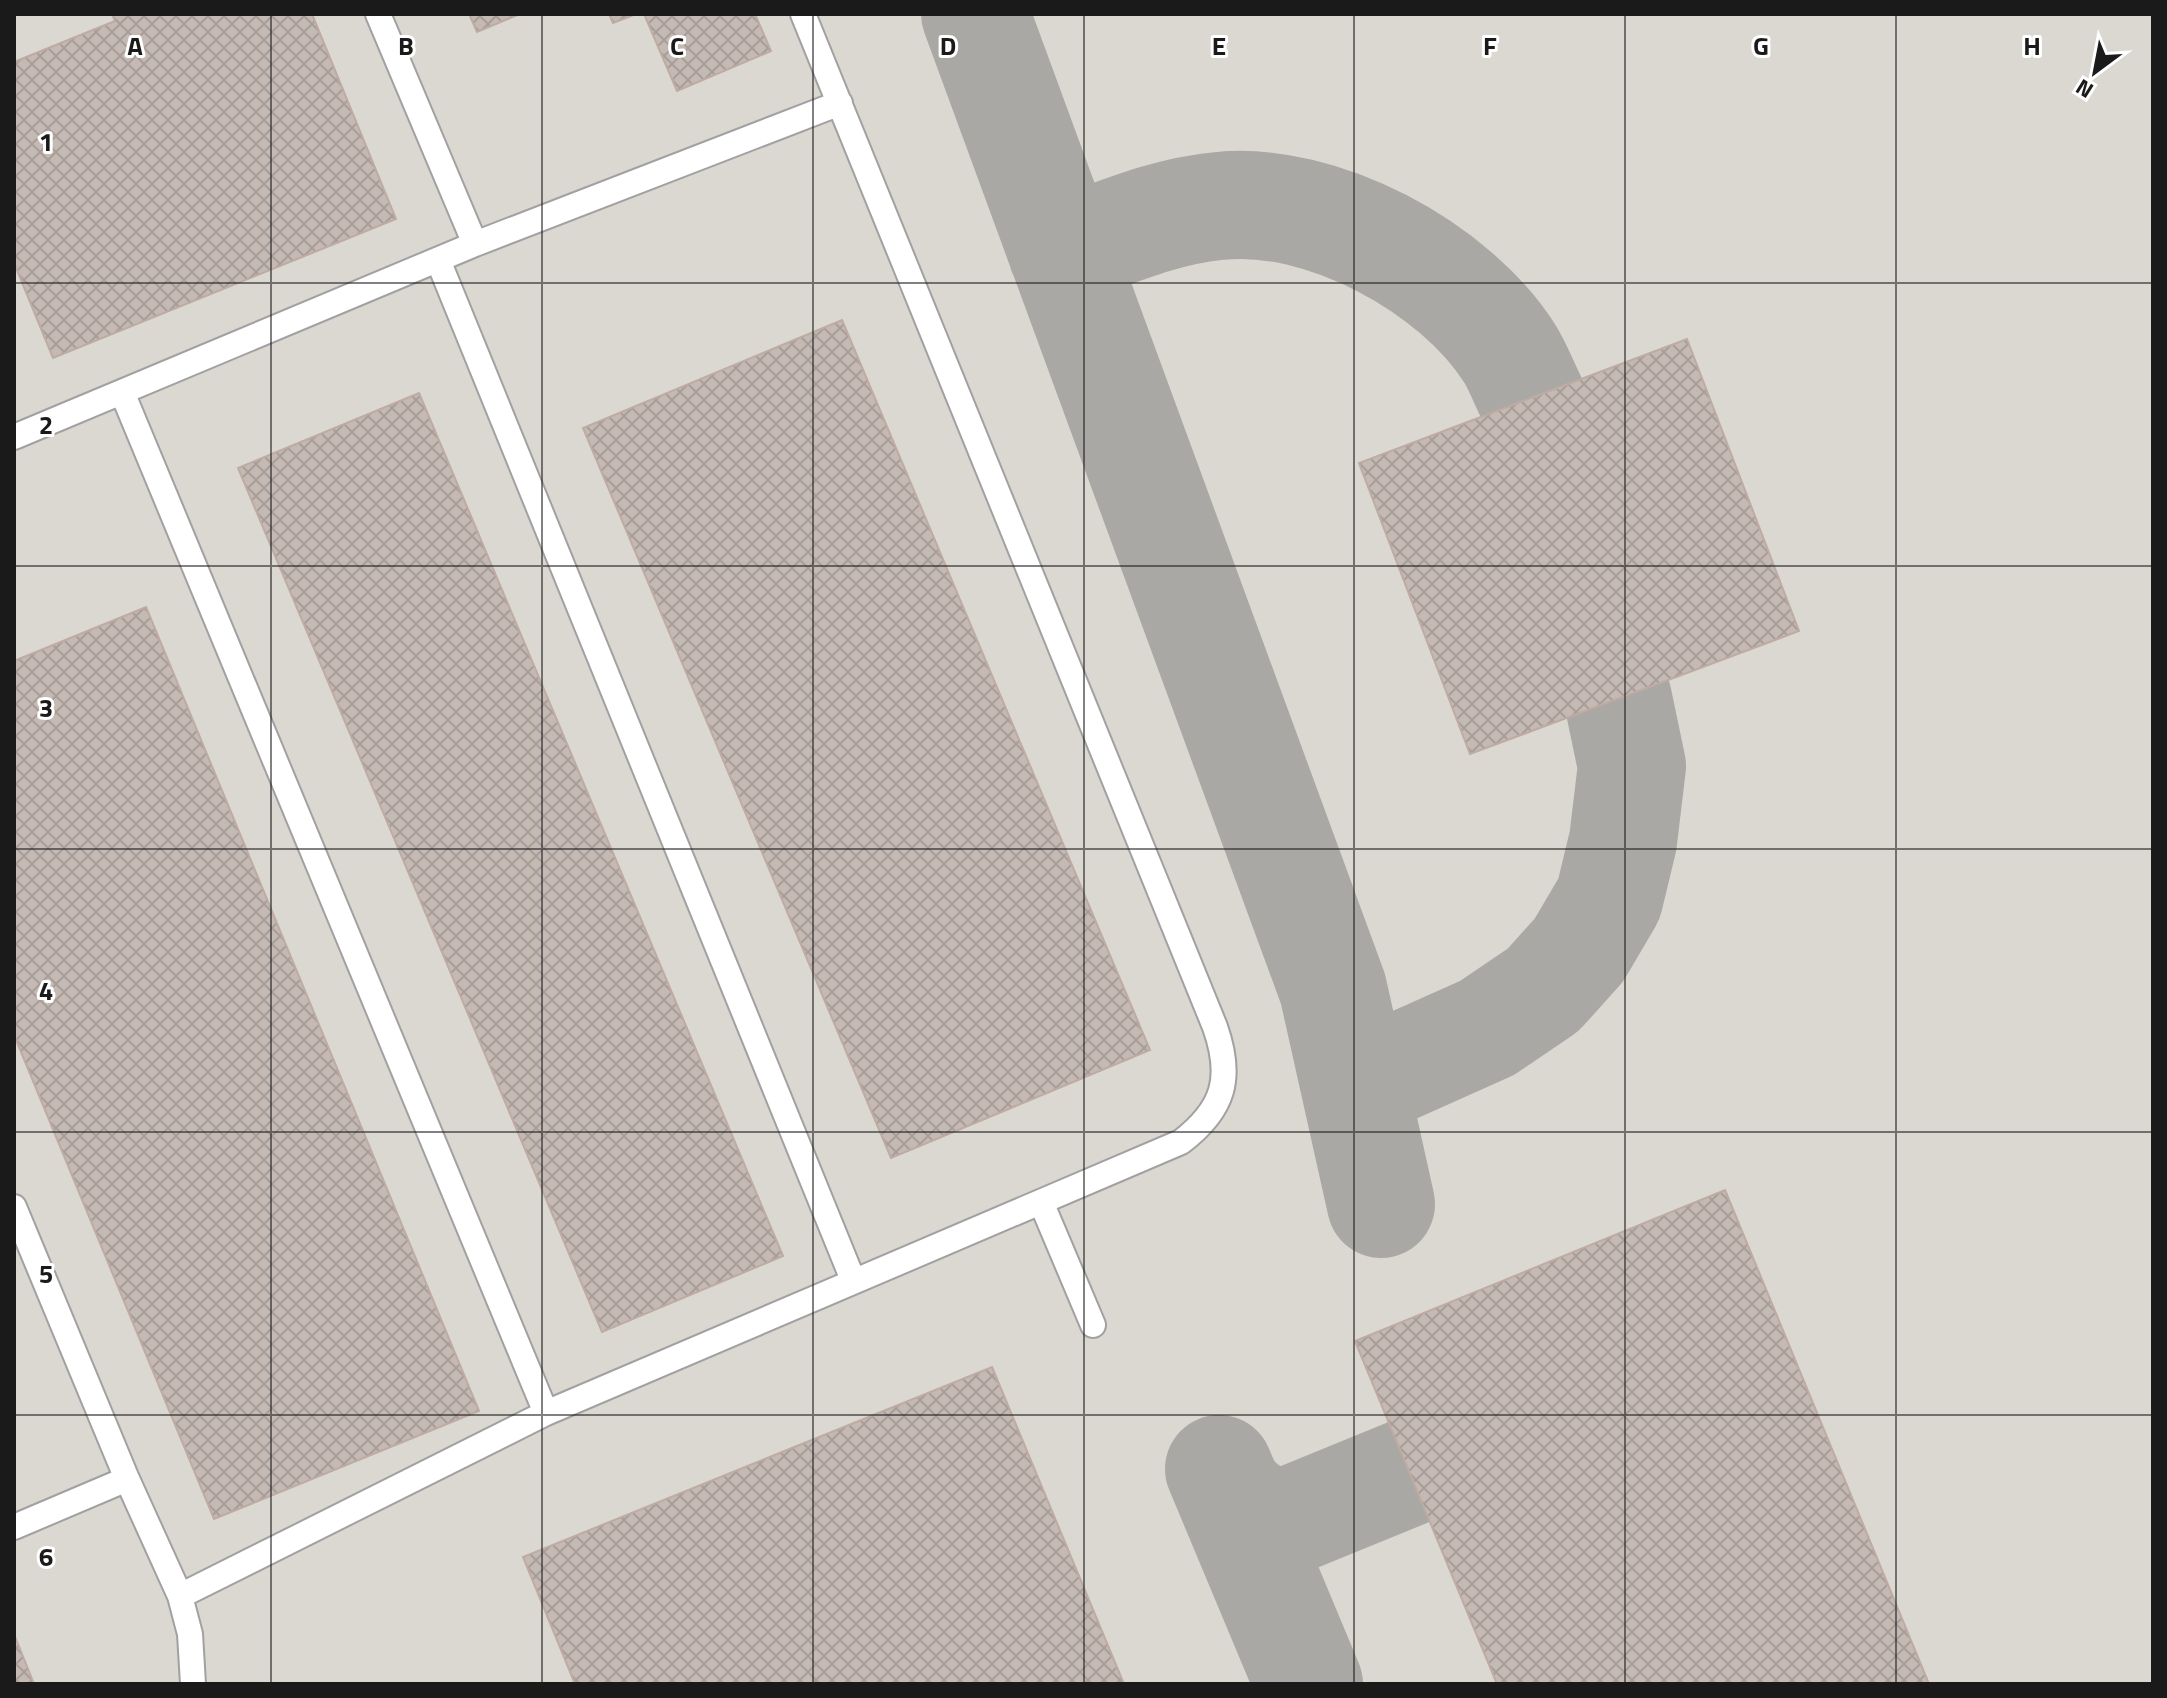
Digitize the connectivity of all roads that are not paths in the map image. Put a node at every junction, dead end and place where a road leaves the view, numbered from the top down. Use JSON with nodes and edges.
{"nodes":[{"id":1,"x":378,"y":14,"type":"edge"},
{"id":2,"x":803,"y":14,"type":"edge"},
{"id":3,"x":840,"y":103,"type":"junction"},
{"id":4,"x":475,"y":244,"type":"junction"},
{"id":5,"x":438,"y":260,"type":"junction"},
{"id":6,"x":122,"y":392,"type":"junction"},
{"id":7,"x":14,"y":437,"type":"edge"},
{"id":8,"x":1041,"y":1202,"type":"junction"},
{"id":9,"x":14,"y":1207,"type":"edge"},
{"id":10,"x":853,"y":1280,"type":"junction"},
{"id":11,"x":1093,"y":1325,"type":"dead end"},
{"id":12,"x":546,"y":1413,"type":"junction"},
{"id":13,"x":127,"y":1479,"type":"junction"},
{"id":14,"x":14,"y":1527,"type":"edge"},
{"id":15,"x":180,"y":1596,"type":"junction"},
{"id":16,"x":193,"y":1684,"type":"edge"}],
"edges":[{"from":1,"to":4,"type":"lane"},
{"from":2,"to":3,"type":"lane"},
{"from":3,"to":4,"type":"lane"},
{"from":3,"to":8,"type":"lane"},
{"from":4,"to":5,"type":"lane"},
{"from":5,"to":6,"type":"lane"},
{"from":5,"to":10,"type":"lane"},
{"from":6,"to":7,"type":"lane"},
{"from":6,"to":12,"type":"lane"},
{"from":8,"to":10,"type":"lane"},
{"from":8,"to":11,"type":"lane"},
{"from":9,"to":13,"type":"lane"},
{"from":10,"to":12,"type":"lane"},
{"from":12,"to":15,"type":"lane"},
{"from":13,"to":14,"type":"lane"},
{"from":13,"to":15,"type":"lane"},
{"from":15,"to":16,"type":"lane"}]}
